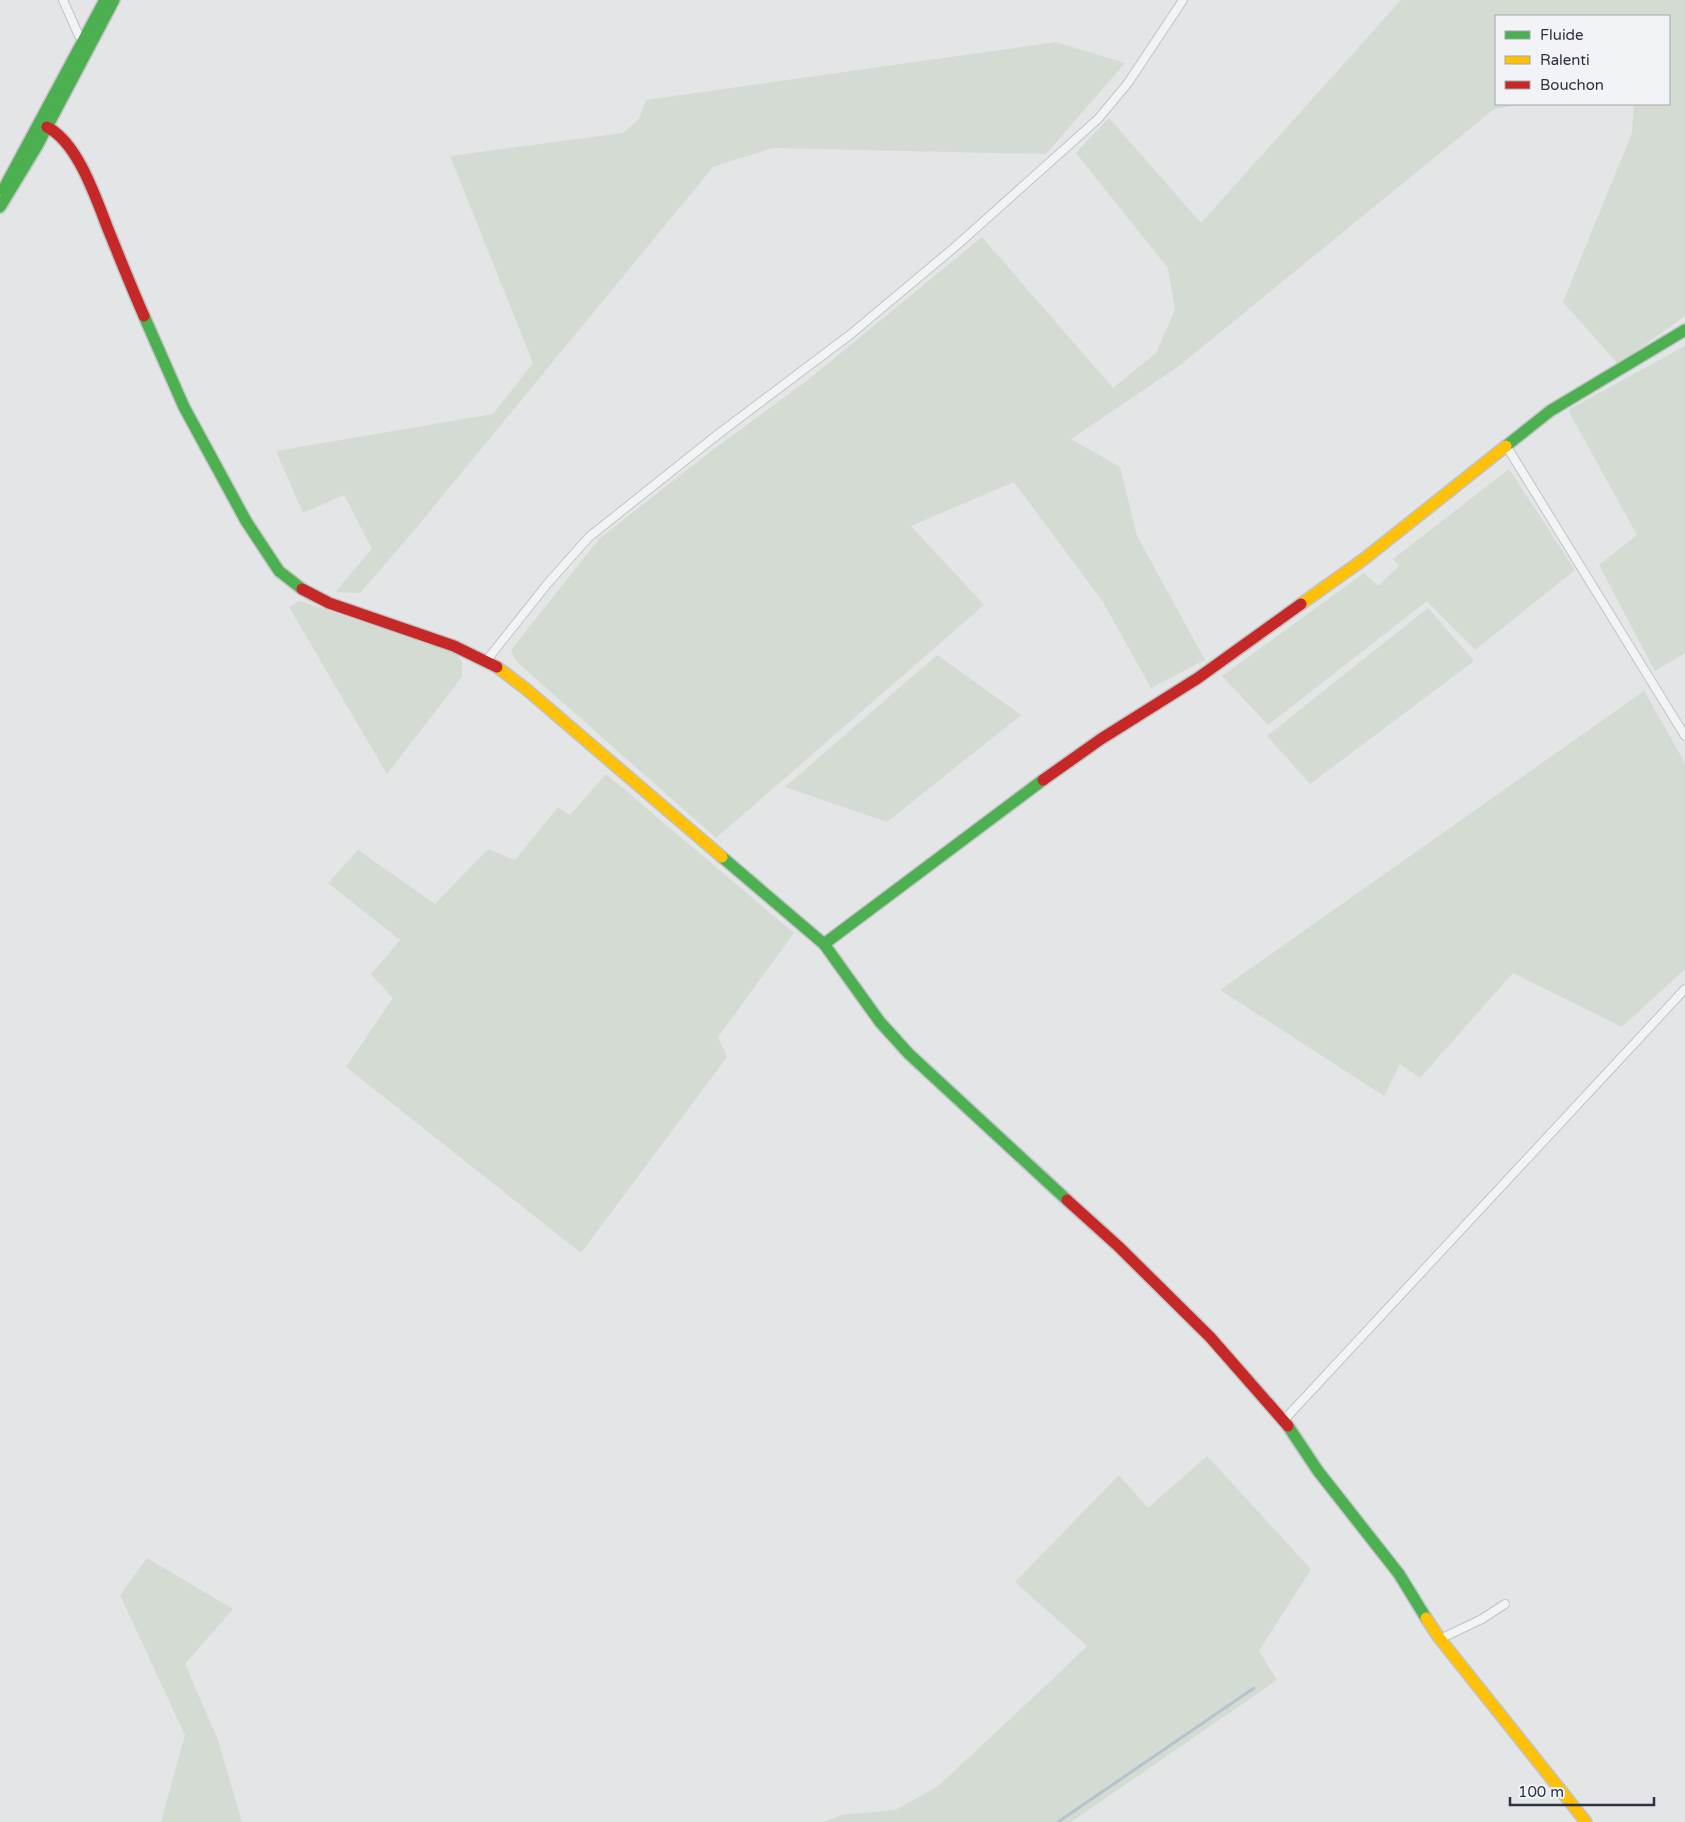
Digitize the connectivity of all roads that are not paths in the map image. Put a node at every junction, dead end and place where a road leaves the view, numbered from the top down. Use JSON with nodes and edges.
{"nodes":[{"id":1,"x":63,"y":0,"type":"edge"},
{"id":2,"x":105,"y":0,"type":"edge"},
{"id":3,"x":114,"y":0,"type":"edge"},
{"id":4,"x":1183,"y":0,"type":"edge"},
{"id":5,"x":96,"y":34,"type":"junction"},
{"id":6,"x":84,"y":37,"type":"junction"},
{"id":7,"x":66,"y":82,"type":"junction"},
{"id":8,"x":47,"y":127,"type":"junction"},
{"id":9,"x":32,"y":133,"type":"junction"},
{"id":10,"x":0,"y":197,"type":"edge"},
{"id":11,"x":0,"y":207,"type":"edge"},
{"id":12,"x":1685,"y":330,"type":"edge"},
{"id":13,"x":1507,"y":446,"type":"junction"},
{"id":14,"x":486,"y":661,"type":"junction"},
{"id":15,"x":1685,"y":736,"type":"edge"},
{"id":16,"x":824,"y":944,"type":"junction"},
{"id":17,"x":1685,"y":989,"type":"edge"},
{"id":18,"x":1284,"y":1420,"type":"junction"},
{"id":19,"x":1505,"y":1604,"type":"dead end"},
{"id":20,"x":1440,"y":1638,"type":"junction"},
{"id":21,"x":1586,"y":1822,"type":"edge"}],
"edges":[{"from":1,"to":6,"type":"street"},
{"from":2,"to":6,"type":"street"},
{"from":3,"to":5,"type":"street"},
{"from":4,"to":14,"type":"street"},
{"from":5,"to":6,"type":"street"},
{"from":5,"to":7,"type":"street"},
{"from":6,"to":7,"type":"street"},
{"from":7,"to":8,"type":"street"},
{"from":7,"to":9,"type":"street"},
{"from":8,"to":9,"type":"street"},
{"from":8,"to":11,"type":"street"},
{"from":8,"to":14,"type":"street"},
{"from":9,"to":10,"type":"street"},
{"from":12,"to":13,"type":"street"},
{"from":13,"to":15,"type":"street"},
{"from":13,"to":16,"type":"street"},
{"from":14,"to":16,"type":"street"},
{"from":16,"to":18,"type":"street"},
{"from":17,"to":18,"type":"street"},
{"from":18,"to":20,"type":"street"},
{"from":19,"to":20,"type":"street"},
{"from":20,"to":21,"type":"street"}]}
